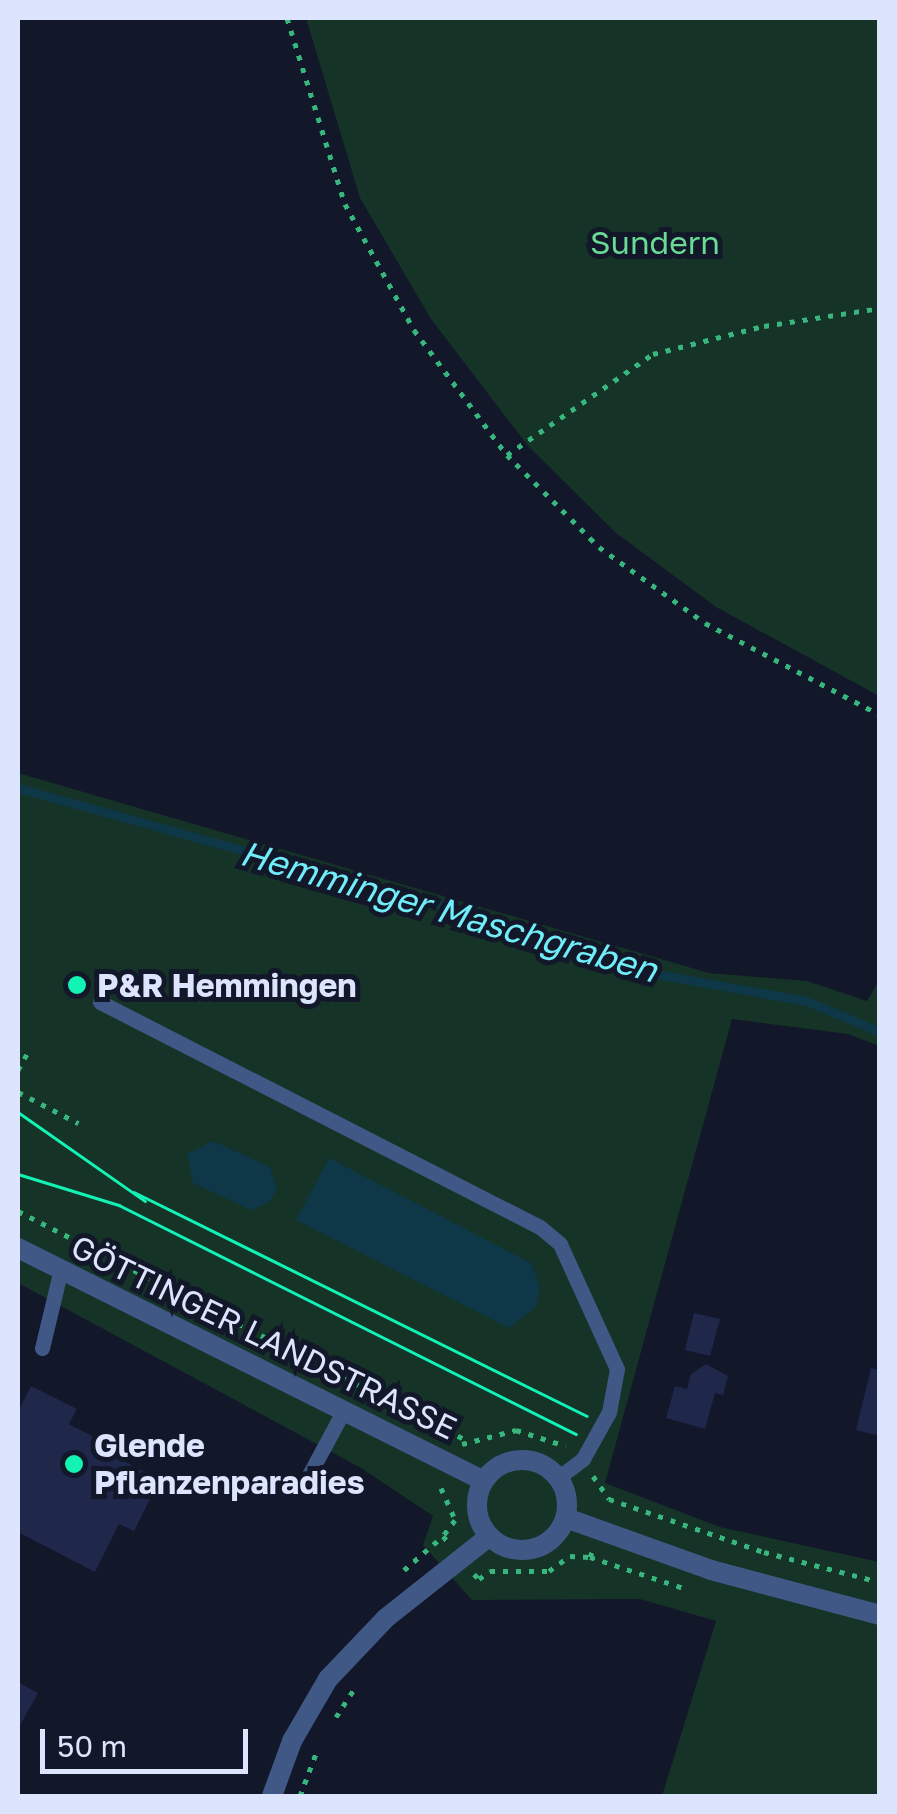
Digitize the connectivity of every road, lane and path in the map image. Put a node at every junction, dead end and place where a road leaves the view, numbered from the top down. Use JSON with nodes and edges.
{"nodes":[{"id":1,"x":287,"y":18,"type":"edge"},
{"id":2,"x":880,"y":308,"type":"edge"},
{"id":3,"x":508,"y":455,"type":"junction"},
{"id":4,"x":880,"y":716,"type":"edge"},
{"id":5,"x":100,"y":1002,"type":"dead end"},
{"id":6,"x":30,"y":1048,"type":"dead end"},
{"id":7,"x":18,"y":1070,"type":"edge"},
{"id":8,"x":18,"y":1092,"type":"edge"},
{"id":9,"x":78,"y":1123,"type":"dead end"},
{"id":10,"x":18,"y":1210,"type":"edge"},
{"id":11,"x":18,"y":1248,"type":"edge"},
{"id":12,"x":61,"y":1269,"type":"junction"},
{"id":13,"x":42,"y":1348,"type":"dead end"},
{"id":14,"x":344,"y":1410,"type":"junction"},
{"id":15,"x":464,"y":1439,"type":"junction"},
{"id":16,"x":584,"y":1459,"type":"junction"},
{"id":17,"x":453,"y":1464,"type":"junction"},
{"id":18,"x":558,"y":1477,"type":"junction"},
{"id":19,"x":426,"y":1480,"type":"dead end"},
{"id":20,"x":484,"y":1481,"type":"junction"},
{"id":21,"x":304,"y":1484,"type":"dead end"},
{"id":22,"x":442,"y":1488,"type":"junction"},
{"id":23,"x":614,"y":1501,"type":"junction"},
{"id":24,"x":566,"y":1518,"type":"junction"},
{"id":25,"x":600,"y":1532,"type":"junction"},
{"id":26,"x":490,"y":1536,"type":"junction"},
{"id":27,"x":462,"y":1559,"type":"junction"},
{"id":28,"x":479,"y":1579,"type":"junction"},
{"id":29,"x":880,"y":1582,"type":"edge"},
{"id":30,"x":463,"y":1590,"type":"dead end"},
{"id":31,"x":880,"y":1615,"type":"edge"},
{"id":32,"x":360,"y":1680,"type":"dead end"},
{"id":33,"x":330,"y":1726,"type":"dead end"},
{"id":34,"x":320,"y":1741,"type":"dead end"},
{"id":35,"x":272,"y":1796,"type":"edge"},
{"id":36,"x":300,"y":1796,"type":"edge"}],
"edges":[{"from":1,"to":3,"type":"path"},
{"from":2,"to":3,"type":"path"},
{"from":3,"to":4,"type":"path"},
{"from":5,"to":16,"type":"lane"},
{"from":6,"to":7,"type":"path"},
{"from":8,"to":9,"type":"path"},
{"from":10,"to":15,"type":"path"},
{"from":11,"to":12,"type":"street","name":"GÖTTINGER LANDSTRASSE"},
{"from":12,"to":13,"type":"lane"},
{"from":12,"to":14,"type":"street","name":"GÖTTINGER LANDSTRASSE"},
{"from":14,"to":17,"type":"street","name":"GÖTTINGER LANDSTRASSE"},
{"from":14,"to":21,"type":"lane"},
{"from":15,"to":16,"type":"path"},
{"from":15,"to":17,"type":"path"},
{"from":16,"to":18,"type":"lane"},
{"from":16,"to":23,"type":"path"},
{"from":17,"to":20,"type":"street","name":"GÖTTINGER LANDSTRASSE"},
{"from":17,"to":22,"type":"path"},
{"from":18,"to":20,"type":"street"},
{"from":18,"to":24,"type":"street"},
{"from":19,"to":22,"type":"path"},
{"from":20,"to":26,"type":"street"},
{"from":22,"to":27,"type":"path"},
{"from":23,"to":25,"type":"path"},
{"from":23,"to":29,"type":"path"},
{"from":24,"to":25,"type":"street"},
{"from":24,"to":26,"type":"street"},
{"from":25,"to":28,"type":"path"},
{"from":25,"to":31,"type":"street"},
{"from":26,"to":27,"type":"street"},
{"from":27,"to":28,"type":"path"},
{"from":27,"to":35,"type":"street"},
{"from":28,"to":30,"type":"path"},
{"from":32,"to":33,"type":"path"},
{"from":34,"to":36,"type":"path"}]}
